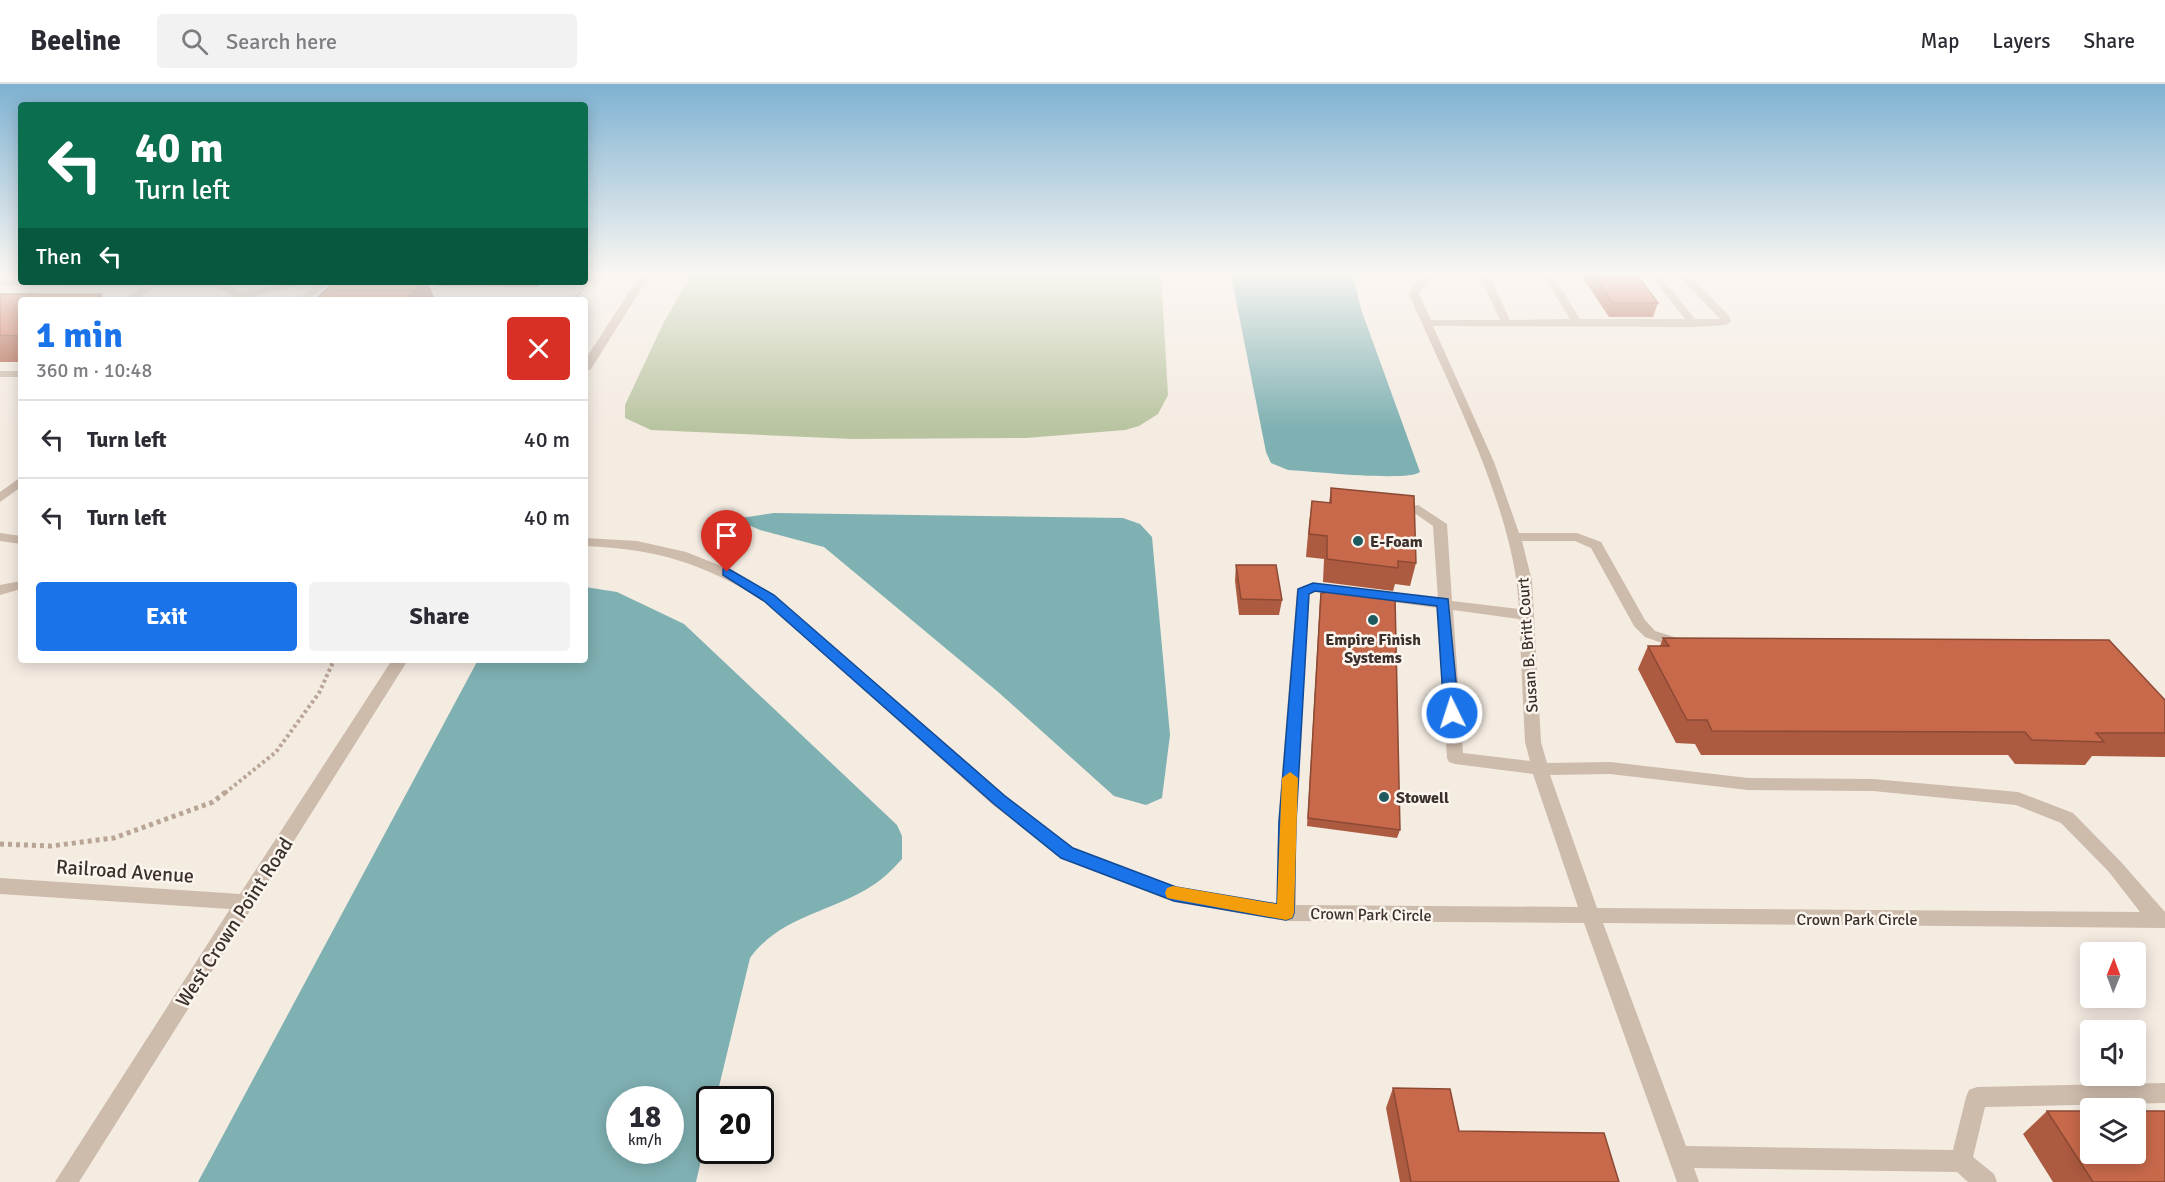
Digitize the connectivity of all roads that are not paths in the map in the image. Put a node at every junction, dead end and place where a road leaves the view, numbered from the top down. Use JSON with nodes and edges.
{"nodes":[{"id":1,"x":612,"y":326,"type":"edge"},
{"id":2,"x":1428,"y":326,"type":"edge"},
{"id":3,"x":588,"y":364,"type":"edge"},
{"id":4,"x":0,"y":374,"type":"edge"},
{"id":5,"x":18,"y":374,"type":"edge"},
{"id":6,"x":18,"y":483,"type":"edge"},
{"id":7,"x":0,"y":498,"type":"edge"},
{"id":8,"x":1418,"y":509,"type":"dead end"},
{"id":9,"x":0,"y":537,"type":"edge"},
{"id":10,"x":1514,"y":537,"type":"junction"},
{"id":11,"x":18,"y":540,"type":"edge"},
{"id":12,"x":588,"y":542,"type":"edge"},
{"id":13,"x":18,"y":586,"type":"edge"},
{"id":14,"x":0,"y":590,"type":"edge"},
{"id":15,"x":1444,"y":602,"type":"junction"},
{"id":16,"x":1526,"y":615,"type":"junction"},
{"id":17,"x":1701,"y":645,"type":"edge"},
{"id":18,"x":398,"y":663,"type":"edge"},
{"id":19,"x":1539,"y":769,"type":"junction"},
{"id":20,"x":0,"y":886,"type":"edge"},
{"id":21,"x":247,"y":902,"type":"junction"},
{"id":22,"x":1286,"y":913,"type":"junction"},
{"id":23,"x":1593,"y":917,"type":"junction"},
{"id":24,"x":2161,"y":920,"type":"edge"},
{"id":25,"x":2165,"y":1094,"type":"edge"},
{"id":26,"x":1678,"y":1157,"type":"junction"},
{"id":27,"x":1961,"y":1161,"type":"junction"},
{"id":28,"x":66,"y":1182,"type":"edge"},
{"id":29,"x":1688,"y":1182,"type":"edge"},
{"id":30,"x":1986,"y":1182,"type":"edge"}],
"edges":[{"from":1,"to":3,"type":"street"},
{"from":2,"to":10,"type":"street","name":"Susan B. Britt Court"},
{"from":4,"to":5,"type":"street"},
{"from":6,"to":7,"type":"street"},
{"from":8,"to":15,"type":"street"},
{"from":9,"to":11,"type":"street"},
{"from":10,"to":16,"type":"street","name":"Susan B. Britt Court"},
{"from":10,"to":17,"type":"street"},
{"from":12,"to":22,"type":"street","name":"Crown Park Circle"},
{"from":13,"to":14,"type":"street"},
{"from":15,"to":16,"type":"street"},
{"from":15,"to":19,"type":"street"},
{"from":15,"to":22,"type":"street"},
{"from":16,"to":19,"type":"street","name":"Susan B. Britt Court"},
{"from":18,"to":21,"type":"street","name":"West Crown Point Road"},
{"from":19,"to":23,"type":"street","name":"Susan B. Britt Court"},
{"from":19,"to":24,"type":"street"},
{"from":20,"to":21,"type":"street","name":"Railroad Avenue"},
{"from":21,"to":28,"type":"street","name":"West Crown Point Road"},
{"from":22,"to":23,"type":"street","name":"Crown Park Circle"},
{"from":23,"to":24,"type":"street","name":"Crown Park Circle"},
{"from":23,"to":26,"type":"street","name":"Susan B. Britt Court"},
{"from":25,"to":27,"type":"street"},
{"from":26,"to":27,"type":"street"},
{"from":26,"to":29,"type":"street","name":"Susan B. Britt Court"},
{"from":27,"to":30,"type":"street"}]}
